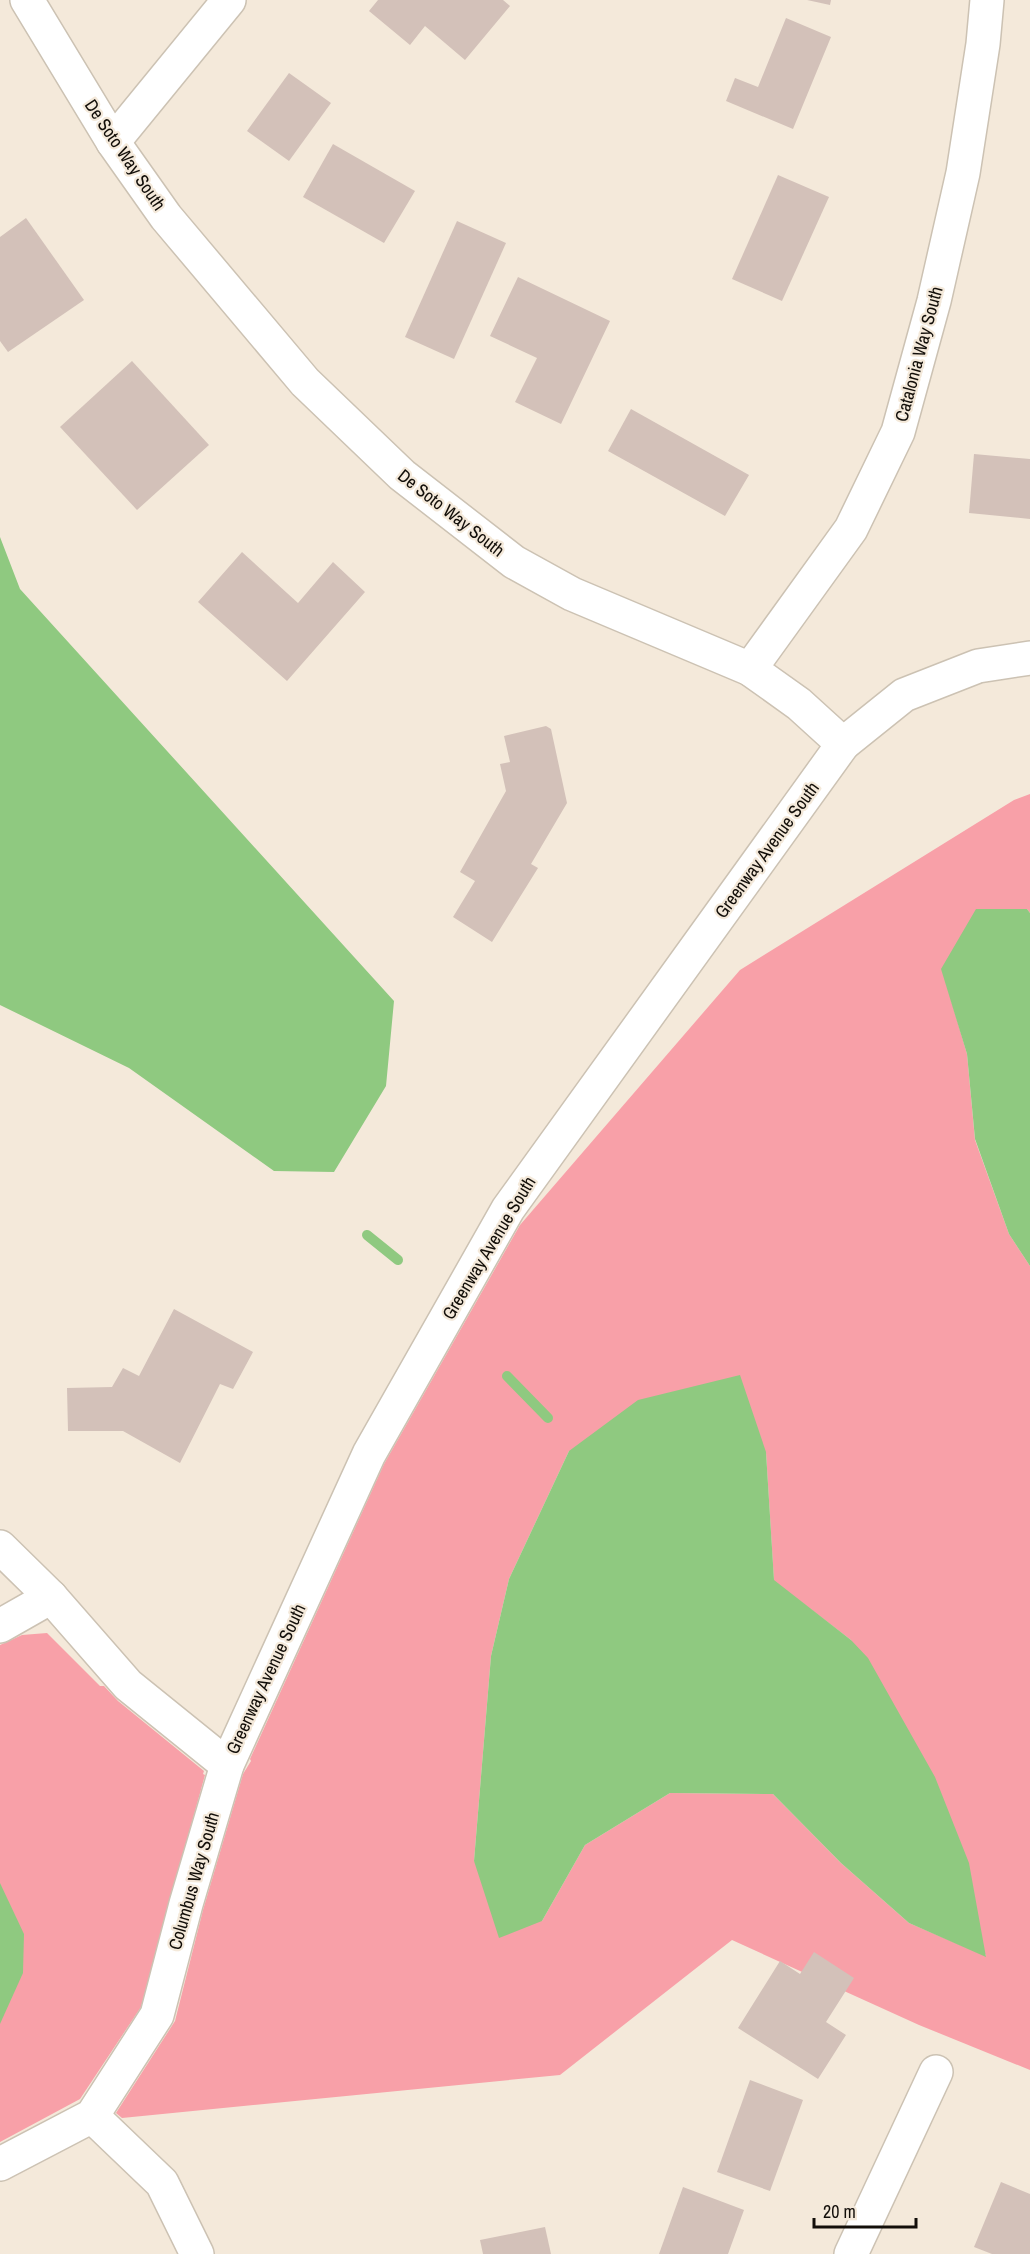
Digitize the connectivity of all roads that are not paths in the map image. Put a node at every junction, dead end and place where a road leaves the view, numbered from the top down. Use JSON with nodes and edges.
{"nodes":[{"id":1,"x":27,"y":0,"type":"edge"},
{"id":2,"x":229,"y":0,"type":"edge"},
{"id":3,"x":987,"y":0,"type":"edge"},
{"id":4,"x":113,"y":142,"type":"junction"},
{"id":5,"x":1030,"y":658,"type":"edge"},
{"id":6,"x":750,"y":669,"type":"junction"},
{"id":7,"x":843,"y":744,"type":"junction"},
{"id":8,"x":0,"y":1547,"type":"edge"},
{"id":9,"x":51,"y":1598,"type":"junction"},
{"id":10,"x":0,"y":1626,"type":"edge"},
{"id":11,"x":227,"y":1765,"type":"junction"},
{"id":12,"x":936,"y":2072,"type":"dead end"},
{"id":13,"x":92,"y":2116,"type":"junction"},
{"id":14,"x":0,"y":2164,"type":"edge"},
{"id":15,"x":197,"y":2254,"type":"edge"},
{"id":16,"x":851,"y":2254,"type":"edge"}],
"edges":[{"from":1,"to":4,"type":"street","name":"De Soto Way South"},
{"from":2,"to":4,"type":"street"},
{"from":3,"to":6,"type":"street","name":"Catalonia Way South"},
{"from":4,"to":6,"type":"street","name":"De Soto Way South"},
{"from":5,"to":7,"type":"street"},
{"from":6,"to":7,"type":"street","name":"De Soto Way South"},
{"from":7,"to":11,"type":"street","name":"Greenway Avenue South"},
{"from":8,"to":9,"type":"street"},
{"from":9,"to":10,"type":"street"},
{"from":9,"to":11,"type":"street"},
{"from":11,"to":13,"type":"street","name":"Columbus Way South"},
{"from":12,"to":16,"type":"street"},
{"from":13,"to":14,"type":"street"},
{"from":13,"to":15,"type":"street"}]}
